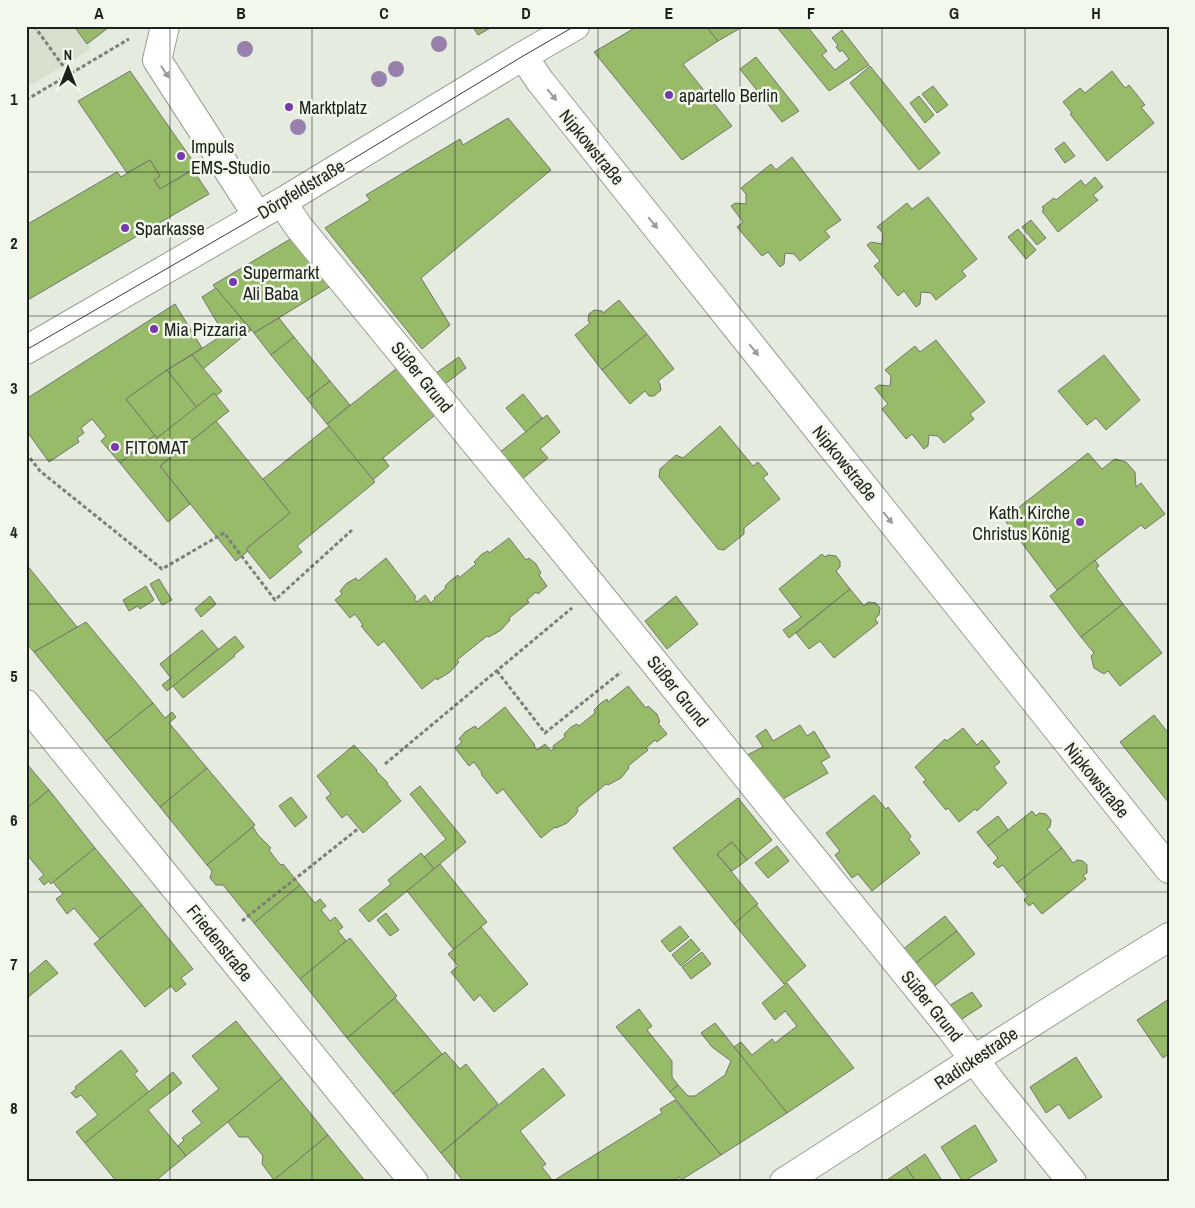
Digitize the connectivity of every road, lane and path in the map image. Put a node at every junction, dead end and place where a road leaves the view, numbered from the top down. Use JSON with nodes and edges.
{"nodes":[{"id":1,"x":34,"y":26,"type":"edge"},
{"id":2,"x":164,"y":26,"type":"edge"},
{"id":3,"x":570,"y":28,"type":"edge"},
{"id":4,"x":135,"y":36,"type":"dead end"},
{"id":5,"x":523,"y":56,"type":"junction"},
{"id":6,"x":69,"y":74,"type":"junction"},
{"id":7,"x":26,"y":100,"type":"edge"},
{"id":8,"x":282,"y":202,"type":"junction"},
{"id":9,"x":257,"y":215,"type":"junction"},
{"id":10,"x":26,"y":350,"type":"edge"},
{"id":11,"x":26,"y":453,"type":"edge"},
{"id":12,"x":352,"y":530,"type":"dead end"},
{"id":13,"x":595,"y":589,"type":"junction"},
{"id":14,"x":646,"y":652,"type":"junction"},
{"id":15,"x":498,"y":671,"type":"junction"},
{"id":16,"x":26,"y":704,"type":"edge"},
{"id":17,"x":385,"y":764,"type":"dead end"},
{"id":18,"x":359,"y":828,"type":"dead end"},
{"id":19,"x":1169,"y":869,"type":"edge"},
{"id":20,"x":240,"y":923,"type":"dead end"},
{"id":21,"x":1169,"y":937,"type":"edge"},
{"id":22,"x":975,"y":1060,"type":"junction"},
{"id":23,"x":414,"y":1182,"type":"edge"},
{"id":24,"x":784,"y":1182,"type":"edge"},
{"id":25,"x":1072,"y":1182,"type":"edge"}],
"edges":[{"from":1,"to":6,"type":"path"},
{"from":2,"to":9,"type":"street","one_way":true},
{"from":3,"to":5,"type":"street","name":"Dörpfeldstraße"},
{"from":4,"to":6,"type":"path"},
{"from":5,"to":8,"type":"street","name":"Dörpfeldstraße"},
{"from":5,"to":19,"type":"street","name":"Nipkowstraße","one_way":true},
{"from":6,"to":7,"type":"path"},
{"from":8,"to":9,"type":"street","name":"Dörpfeldstraße"},
{"from":8,"to":13,"type":"street","name":"Süßer Grund"},
{"from":9,"to":10,"type":"street","name":"Dörpfeldstraße"},
{"from":11,"to":12,"type":"path"},
{"from":13,"to":14,"type":"street","name":"Süßer Grund"},
{"from":13,"to":15,"type":"path"},
{"from":14,"to":15,"type":"path"},
{"from":14,"to":22,"type":"street","name":"Süßer Grund"},
{"from":15,"to":17,"type":"path"},
{"from":16,"to":23,"type":"street","name":"Friedenstraße"},
{"from":18,"to":20,"type":"path"},
{"from":21,"to":22,"type":"street","name":"Radickestraße"},
{"from":22,"to":24,"type":"street","name":"Radickestraße"},
{"from":22,"to":25,"type":"street","name":"Süßer Grund"}]}
